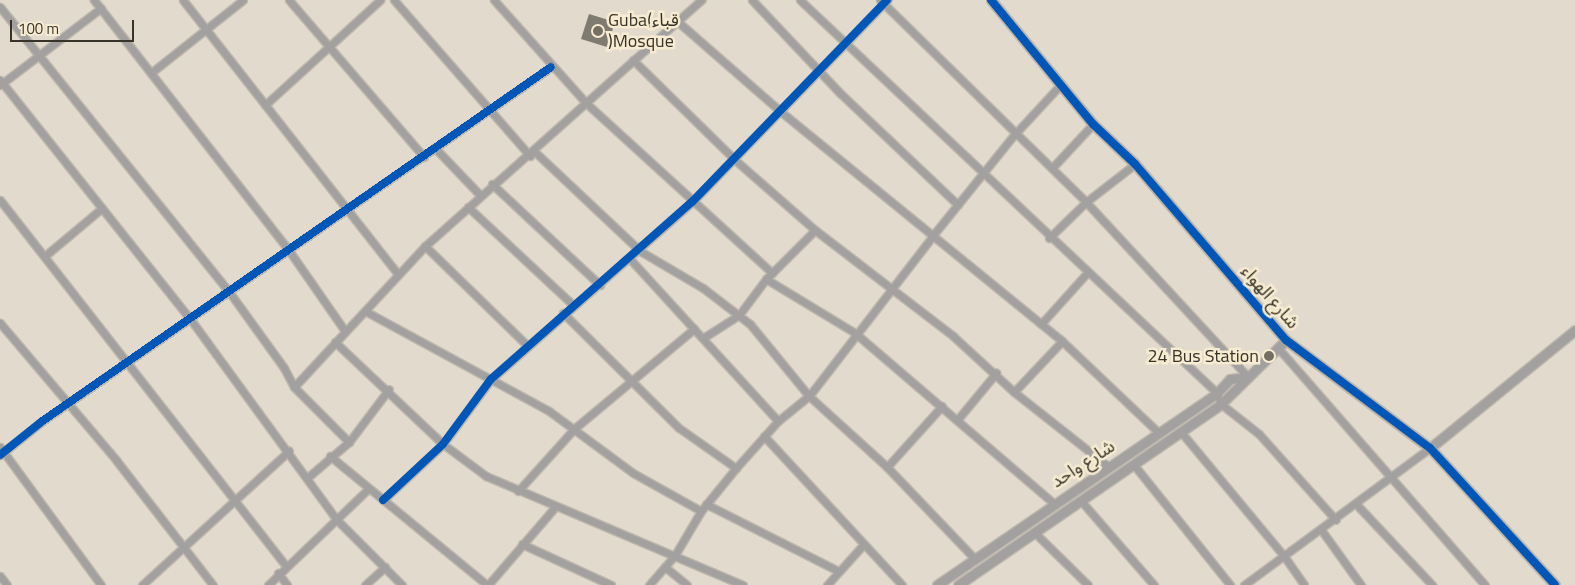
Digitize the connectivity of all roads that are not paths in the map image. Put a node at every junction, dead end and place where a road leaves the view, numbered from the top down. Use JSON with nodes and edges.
{"nodes":[{"id":1,"x":94,"y":0,"type":"edge"},
{"id":2,"x":183,"y":0,"type":"edge"},
{"id":3,"x":243,"y":0,"type":"edge"},
{"id":4,"x":289,"y":0,"type":"edge"},
{"id":5,"x":380,"y":0,"type":"edge"},
{"id":6,"x":394,"y":0,"type":"edge"},
{"id":7,"x":494,"y":0,"type":"edge"},
{"id":8,"x":701,"y":0,"type":"edge"},
{"id":9,"x":752,"y":0,"type":"edge"},
{"id":10,"x":800,"y":0,"type":"edge"},
{"id":11,"x":991,"y":0,"type":"edge"},
{"id":12,"x":883,"y":1,"type":"edge"},
{"id":13,"x":0,"y":7,"type":"edge"},
{"id":14,"x":101,"y":8,"type":"junction"},
{"id":15,"x":677,"y":21,"type":"junction"},
{"id":16,"x":205,"y":30,"type":"junction"},
{"id":17,"x":847,"y":43,"type":"junction"},
{"id":18,"x":329,"y":48,"type":"junction"},
{"id":19,"x":40,"y":56,"type":"junction"},
{"id":20,"x":633,"y":60,"type":"junction"},
{"id":21,"x":550,"y":67,"type":"junction"},
{"id":22,"x":818,"y":71,"type":"junction"},
{"id":23,"x":152,"y":72,"type":"junction"},
{"id":24,"x":1,"y":83,"type":"edge"},
{"id":25,"x":1062,"y":84,"type":"junction"},
{"id":26,"x":586,"y":104,"type":"junction"},
{"id":27,"x":265,"y":105,"type":"junction"},
{"id":28,"x":492,"y":108,"type":"junction"},
{"id":29,"x":780,"y":111,"type":"junction"},
{"id":30,"x":1093,"y":124,"type":"junction"},
{"id":31,"x":1014,"y":135,"type":"junction"},
{"id":32,"x":436,"y":149,"type":"junction"},
{"id":33,"x":532,"y":154,"type":"junction"},
{"id":34,"x":424,"y":157,"type":"junction"},
{"id":35,"x":735,"y":160,"type":"junction"},
{"id":36,"x":1135,"y":164,"type":"junction"},
{"id":37,"x":1052,"y":168,"type":"junction"},
{"id":38,"x":983,"y":174,"type":"junction"},
{"id":39,"x":492,"y":184,"type":"junction"},
{"id":40,"x":480,"y":195,"type":"junction"},
{"id":41,"x":0,"y":200,"type":"edge"},
{"id":42,"x":692,"y":202,"type":"junction"},
{"id":43,"x":1086,"y":202,"type":"junction"},
{"id":44,"x":958,"y":204,"type":"junction"},
{"id":45,"x":468,"y":207,"type":"junction"},
{"id":46,"x":102,"y":208,"type":"junction"},
{"id":47,"x":347,"y":212,"type":"junction"},
{"id":48,"x":815,"y":230,"type":"junction"},
{"id":49,"x":934,"y":234,"type":"junction"},
{"id":50,"x":1049,"y":238,"type":"junction"},
{"id":51,"x":425,"y":246,"type":"junction"},
{"id":52,"x":640,"y":251,"type":"junction"},
{"id":53,"x":290,"y":252,"type":"junction"},
{"id":54,"x":46,"y":255,"type":"junction"},
{"id":55,"x":630,"y":259,"type":"junction"},
{"id":56,"x":772,"y":273,"type":"junction"},
{"id":57,"x":1087,"y":273,"type":"junction"},
{"id":58,"x":398,"y":274,"type":"junction"},
{"id":59,"x":766,"y":279,"type":"junction"},
{"id":60,"x":600,"y":285,"type":"junction"},
{"id":61,"x":893,"y":288,"type":"junction"},
{"id":62,"x":230,"y":293,"type":"junction"},
{"id":63,"x":573,"y":305,"type":"junction"},
{"id":64,"x":365,"y":311,"type":"junction"},
{"id":65,"x":563,"y":313,"type":"junction"},
{"id":66,"x":739,"y":315,"type":"junction"},
{"id":67,"x":191,"y":320,"type":"junction"},
{"id":68,"x":0,"y":323,"type":"edge"},
{"id":69,"x":1041,"y":324,"type":"junction"},
{"id":70,"x":694,"y":329,"type":"junction"},
{"id":71,"x":1575,"y":330,"type":"edge"},
{"id":72,"x":345,"y":331,"type":"junction"},
{"id":73,"x":855,"y":334,"type":"junction"},
{"id":74,"x":703,"y":338,"type":"junction"},
{"id":75,"x":1286,"y":340,"type":"junction"},
{"id":76,"x":1062,"y":341,"type":"junction"},
{"id":77,"x":335,"y":342,"type":"junction"},
{"id":78,"x":528,"y":346,"type":"junction"},
{"id":79,"x":1279,"y":349,"type":"junction"},
{"id":80,"x":129,"y":361,"type":"junction"},
{"id":81,"x":996,"y":373,"type":"junction"},
{"id":82,"x":1248,"y":377,"type":"junction"},
{"id":83,"x":491,"y":379,"type":"junction"},
{"id":84,"x":632,"y":380,"type":"junction"},
{"id":85,"x":294,"y":387,"type":"junction"},
{"id":86,"x":390,"y":390,"type":"junction"},
{"id":87,"x":1014,"y":392,"type":"junction"},
{"id":88,"x":1217,"y":393,"type":"junction"},
{"id":89,"x":809,"y":396,"type":"junction"},
{"id":90,"x":67,"y":404,"type":"junction"},
{"id":91,"x":1221,"y":404,"type":"junction"},
{"id":92,"x":942,"y":406,"type":"junction"},
{"id":93,"x":958,"y":419,"type":"junction"},
{"id":94,"x":778,"y":421,"type":"junction"},
{"id":95,"x":575,"y":428,"type":"junction"},
{"id":96,"x":1181,"y":432,"type":"junction"},
{"id":97,"x":1159,"y":433,"type":"junction"},
{"id":98,"x":764,"y":436,"type":"junction"},
{"id":99,"x":349,"y":442,"type":"junction"},
{"id":100,"x":443,"y":444,"type":"junction"},
{"id":101,"x":1430,"y":448,"type":"junction"},
{"id":102,"x":1,"y":451,"type":"edge"},
{"id":103,"x":288,"y":451,"type":"junction"},
{"id":104,"x":330,"y":456,"type":"junction"},
{"id":105,"x":1134,"y":465,"type":"junction"},
{"id":106,"x":887,"y":467,"type":"junction"},
{"id":107,"x":1110,"y":467,"type":"junction"},
{"id":108,"x":736,"y":468,"type":"junction"},
{"id":109,"x":307,"y":478,"type":"junction"},
{"id":110,"x":1392,"y":478,"type":"junction"},
{"id":111,"x":368,"y":489,"type":"junction"},
{"id":112,"x":518,"y":491,"type":"junction"},
{"id":113,"x":237,"y":500,"type":"junction"},
{"id":114,"x":382,"y":500,"type":"junction"},
{"id":115,"x":1082,"y":502,"type":"junction"},
{"id":116,"x":1053,"y":503,"type":"junction"},
{"id":117,"x":706,"y":504,"type":"junction"},
{"id":118,"x":1358,"y":504,"type":"junction"},
{"id":119,"x":556,"y":506,"type":"junction"},
{"id":120,"x":701,"y":511,"type":"junction"},
{"id":121,"x":336,"y":519,"type":"junction"},
{"id":122,"x":1336,"y":520,"type":"junction"},
{"id":123,"x":1322,"y":531,"type":"junction"},
{"id":124,"x":1036,"y":533,"type":"junction"},
{"id":125,"x":522,"y":544,"type":"junction"},
{"id":126,"x":863,"y":545,"type":"junction"},
{"id":127,"x":186,"y":546,"type":"junction"},
{"id":128,"x":675,"y":555,"type":"junction"},
{"id":129,"x":1284,"y":556,"type":"junction"},
{"id":130,"x":973,"y":557,"type":"junction"},
{"id":131,"x":286,"y":566,"type":"junction"},
{"id":132,"x":385,"y":566,"type":"junction"},
{"id":133,"x":665,"y":567,"type":"junction"},
{"id":134,"x":838,"y":571,"type":"junction"},
{"id":135,"x":278,"y":573,"type":"junction"},
{"id":136,"x":0,"y":576,"type":"edge"},
{"id":137,"x":7,"y":585,"type":"edge"},
{"id":138,"x":102,"y":585,"type":"edge"},
{"id":139,"x":142,"y":585,"type":"edge"},
{"id":140,"x":213,"y":585,"type":"edge"},
{"id":141,"x":268,"y":585,"type":"edge"},
{"id":142,"x":287,"y":585,"type":"edge"},
{"id":143,"x":365,"y":585,"type":"edge"},
{"id":144,"x":402,"y":585,"type":"edge"},
{"id":145,"x":487,"y":585,"type":"edge"},
{"id":146,"x":611,"y":585,"type":"edge"},
{"id":147,"x":649,"y":585,"type":"edge"},
{"id":148,"x":687,"y":585,"type":"edge"},
{"id":149,"x":743,"y":585,"type":"edge"},
{"id":150,"x":827,"y":585,"type":"edge"},
{"id":151,"x":902,"y":585,"type":"edge"},
{"id":152,"x":938,"y":585,"type":"edge"},
{"id":153,"x":958,"y":585,"type":"edge"},
{"id":154,"x":1088,"y":585,"type":"edge"},
{"id":155,"x":1154,"y":585,"type":"edge"},
{"id":156,"x":1230,"y":585,"type":"edge"},
{"id":157,"x":1244,"y":585,"type":"edge"},
{"id":158,"x":1304,"y":585,"type":"edge"},
{"id":159,"x":1361,"y":585,"type":"edge"},
{"id":160,"x":1432,"y":585,"type":"edge"},
{"id":161,"x":1485,"y":585,"type":"edge"},
{"id":162,"x":1555,"y":585,"type":"edge"}],
"edges":[{"from":1,"to":14,"type":"street"},
{"from":2,"to":16,"type":"street"},
{"from":3,"to":16,"type":"street"},
{"from":4,"to":18,"type":"street"},
{"from":5,"to":18,"type":"street"},
{"from":6,"to":28,"type":"street"},
{"from":7,"to":21,"type":"street"},
{"from":8,"to":15,"type":"street"},
{"from":9,"to":22,"type":"street"},
{"from":10,"to":17,"type":"street"},
{"from":11,"to":25,"type":"street","name":"شارع الهواء"},
{"from":12,"to":17,"type":"street"},
{"from":12,"to":31,"type":"street"},
{"from":13,"to":19,"type":"street"},
{"from":14,"to":19,"type":"street"},
{"from":14,"to":23,"type":"street"},
{"from":15,"to":20,"type":"street"},
{"from":15,"to":29,"type":"street"},
{"from":16,"to":23,"type":"street"},
{"from":16,"to":27,"type":"street"},
{"from":17,"to":22,"type":"street"},
{"from":17,"to":38,"type":"street"},
{"from":18,"to":27,"type":"street"},
{"from":18,"to":34,"type":"street"},
{"from":19,"to":24,"type":"street"},
{"from":19,"to":62,"type":"street"},
{"from":20,"to":26,"type":"street"},
{"from":20,"to":35,"type":"street"},
{"from":21,"to":26,"type":"street"},
{"from":21,"to":28,"type":"street"},
{"from":22,"to":29,"type":"street"},
{"from":22,"to":44,"type":"street"},
{"from":23,"to":53,"type":"street"},
{"from":24,"to":46,"type":"street"},
{"from":25,"to":30,"type":"street","name":"شارع الهواء"},
{"from":25,"to":31,"type":"street"},
{"from":26,"to":33,"type":"street"},
{"from":26,"to":42,"type":"street"},
{"from":27,"to":47,"type":"street"},
{"from":28,"to":32,"type":"street"},
{"from":28,"to":33,"type":"street"},
{"from":29,"to":35,"type":"street"},
{"from":29,"to":49,"type":"street"},
{"from":30,"to":36,"type":"street","name":"شارع الهواء"},
{"from":30,"to":37,"type":"street"},
{"from":31,"to":37,"type":"street"},
{"from":31,"to":38,"type":"street"},
{"from":32,"to":34,"type":"street"},
{"from":32,"to":40,"type":"street"},
{"from":33,"to":39,"type":"street"},
{"from":33,"to":52,"type":"street"},
{"from":34,"to":47,"type":"street"},
{"from":35,"to":42,"type":"street"},
{"from":35,"to":48,"type":"street"},
{"from":36,"to":43,"type":"street"},
{"from":36,"to":75,"type":"street","name":"شارع الهواء"},
{"from":37,"to":43,"type":"street"},
{"from":38,"to":44,"type":"street"},
{"from":38,"to":50,"type":"street"},
{"from":39,"to":40,"type":"street"},
{"from":39,"to":60,"type":"street"},
{"from":40,"to":45,"type":"street"},
{"from":41,"to":54,"type":"street"},
{"from":42,"to":52,"type":"street"},
{"from":42,"to":56,"type":"street"},
{"from":43,"to":50,"type":"street"},
{"from":43,"to":82,"type":"street"},
{"from":44,"to":49,"type":"street"},
{"from":45,"to":51,"type":"street"},
{"from":45,"to":63,"type":"street"},
{"from":46,"to":54,"type":"street"},
{"from":46,"to":67,"type":"street"},
{"from":47,"to":53,"type":"street"},
{"from":47,"to":58,"type":"street"},
{"from":48,"to":56,"type":"street"},
{"from":48,"to":61,"type":"street"},
{"from":49,"to":61,"type":"street"},
{"from":49,"to":69,"type":"street"},
{"from":50,"to":57,"type":"street"},
{"from":51,"to":58,"type":"street"},
{"from":51,"to":78,"type":"street"},
{"from":52,"to":55,"type":"street"},
{"from":52,"to":66,"type":"street"},
{"from":53,"to":62,"type":"street"},
{"from":53,"to":72,"type":"street"},
{"from":54,"to":80,"type":"street"},
{"from":55,"to":60,"type":"street"},
{"from":55,"to":70,"type":"street"},
{"from":56,"to":59,"type":"street"},
{"from":57,"to":69,"type":"street"},
{"from":57,"to":88,"type":"street"},
{"from":58,"to":64,"type":"street"},
{"from":59,"to":66,"type":"street"},
{"from":59,"to":73,"type":"street"},
{"from":60,"to":63,"type":"street"},
{"from":61,"to":73,"type":"street"},
{"from":61,"to":81,"type":"street"},
{"from":62,"to":67,"type":"street"},
{"from":62,"to":85,"type":"street"},
{"from":63,"to":65,"type":"street"},
{"from":64,"to":72,"type":"street"},
{"from":64,"to":83,"type":"street"},
{"from":65,"to":78,"type":"street"},
{"from":65,"to":84,"type":"street"},
{"from":66,"to":74,"type":"street"},
{"from":66,"to":89,"type":"street"},
{"from":67,"to":80,"type":"street"},
{"from":67,"to":103,"type":"street"},
{"from":68,"to":90,"type":"street"},
{"from":69,"to":76,"type":"street"},
{"from":70,"to":74,"type":"street"},
{"from":70,"to":84,"type":"street"},
{"from":71,"to":101,"type":"street"},
{"from":72,"to":77,"type":"street"},
{"from":73,"to":89,"type":"street"},
{"from":73,"to":92,"type":"street"},
{"from":74,"to":94,"type":"street"},
{"from":75,"to":79,"type":"street","name":"شارع واحد"},
{"from":75,"to":101,"type":"street","name":"شارع الهواء"},
{"from":76,"to":87,"type":"street"},
{"from":76,"to":97,"type":"street"},
{"from":77,"to":85,"type":"street"},
{"from":77,"to":86,"type":"street"},
{"from":78,"to":83,"type":"street"},
{"from":79,"to":82,"type":"street","name":"شارع واحد"},
{"from":79,"to":110,"type":"street"},
{"from":80,"to":90,"type":"street"},
{"from":80,"to":113,"type":"street"},
{"from":81,"to":87,"type":"street"},
{"from":81,"to":93,"type":"street"},
{"from":82,"to":88,"type":"street","name":"شارع واحد"},
{"from":82,"to":91,"type":"street","name":"شارع واحد"},
{"from":83,"to":95,"type":"street"},
{"from":83,"to":100,"type":"street"},
{"from":84,"to":95,"type":"street"},
{"from":84,"to":108,"type":"street"},
{"from":85,"to":99,"type":"street"},
{"from":86,"to":99,"type":"street"},
{"from":86,"to":100,"type":"street"},
{"from":87,"to":107,"type":"street"},
{"from":88,"to":91,"type":"street"},
{"from":88,"to":97,"type":"street","name":"شارع واحد"},
{"from":89,"to":94,"type":"street"},
{"from":89,"to":106,"type":"street"},
{"from":90,"to":102,"type":"street"},
{"from":90,"to":127,"type":"street"},
{"from":91,"to":96,"type":"street","name":"شارع واحد"},
{"from":91,"to":122,"type":"street"},
{"from":92,"to":93,"type":"street"},
{"from":92,"to":106,"type":"street"},
{"from":93,"to":116,"type":"street"},
{"from":94,"to":98,"type":"street"},
{"from":95,"to":112,"type":"street"},
{"from":95,"to":120,"type":"street"},
{"from":96,"to":105,"type":"street","name":"شارع واحد"},
{"from":96,"to":129,"type":"street"},
{"from":97,"to":107,"type":"street","name":"شارع واحد"},
{"from":98,"to":108,"type":"street"},
{"from":98,"to":126,"type":"street"},
{"from":99,"to":104,"type":"street"},
{"from":100,"to":112,"type":"street"},
{"from":100,"to":114,"type":"street"},
{"from":101,"to":110,"type":"street"},
{"from":101,"to":162,"type":"street","name":"شارع الهواء"},
{"from":102,"to":138,"type":"street"},
{"from":103,"to":109,"type":"street"},
{"from":103,"to":113,"type":"street"},
{"from":104,"to":109,"type":"street"},
{"from":104,"to":111,"type":"street"},
{"from":105,"to":115,"type":"street","name":"شارع واحد"},
{"from":105,"to":156,"type":"street"},
{"from":106,"to":130,"type":"street"},
{"from":107,"to":116,"type":"street","name":"شارع واحد"},
{"from":108,"to":117,"type":"street"},
{"from":109,"to":121,"type":"street"},
{"from":110,"to":118,"type":"street"},
{"from":110,"to":161,"type":"street"},
{"from":111,"to":114,"type":"street"},
{"from":111,"to":121,"type":"street"},
{"from":112,"to":119,"type":"street"},
{"from":113,"to":127,"type":"street"},
{"from":113,"to":131,"type":"street"},
{"from":114,"to":145,"type":"street"},
{"from":115,"to":124,"type":"street","name":"شارع واحد"},
{"from":115,"to":155,"type":"street"},
{"from":116,"to":130,"type":"street","name":"شارع واحد"},
{"from":117,"to":120,"type":"street"},
{"from":117,"to":134,"type":"street"},
{"from":118,"to":122,"type":"street"},
{"from":118,"to":160,"type":"street"},
{"from":119,"to":125,"type":"street"},
{"from":119,"to":128,"type":"street"},
{"from":120,"to":128,"type":"street"},
{"from":121,"to":131,"type":"street"},
{"from":121,"to":132,"type":"street"},
{"from":122,"to":123,"type":"street"},
{"from":123,"to":129,"type":"street"},
{"from":123,"to":159,"type":"street"},
{"from":124,"to":153,"type":"street","name":"شارع واحد"},
{"from":124,"to":154,"type":"street"},
{"from":125,"to":145,"type":"street"},
{"from":125,"to":146,"type":"street"},
{"from":126,"to":134,"type":"street"},
{"from":126,"to":151,"type":"street"},
{"from":127,"to":139,"type":"street"},
{"from":127,"to":140,"type":"street"},
{"from":128,"to":133,"type":"street"},
{"from":128,"to":149,"type":"street"},
{"from":129,"to":157,"type":"street"},
{"from":129,"to":158,"type":"street"},
{"from":130,"to":152,"type":"street","name":"شارع واحد"},
{"from":131,"to":135,"type":"street"},
{"from":132,"to":143,"type":"street"},
{"from":132,"to":144,"type":"street"},
{"from":133,"to":147,"type":"street"},
{"from":133,"to":148,"type":"street"},
{"from":134,"to":150,"type":"street"},
{"from":135,"to":141,"type":"street"},
{"from":135,"to":142,"type":"street"},
{"from":136,"to":137,"type":"street"}]}
